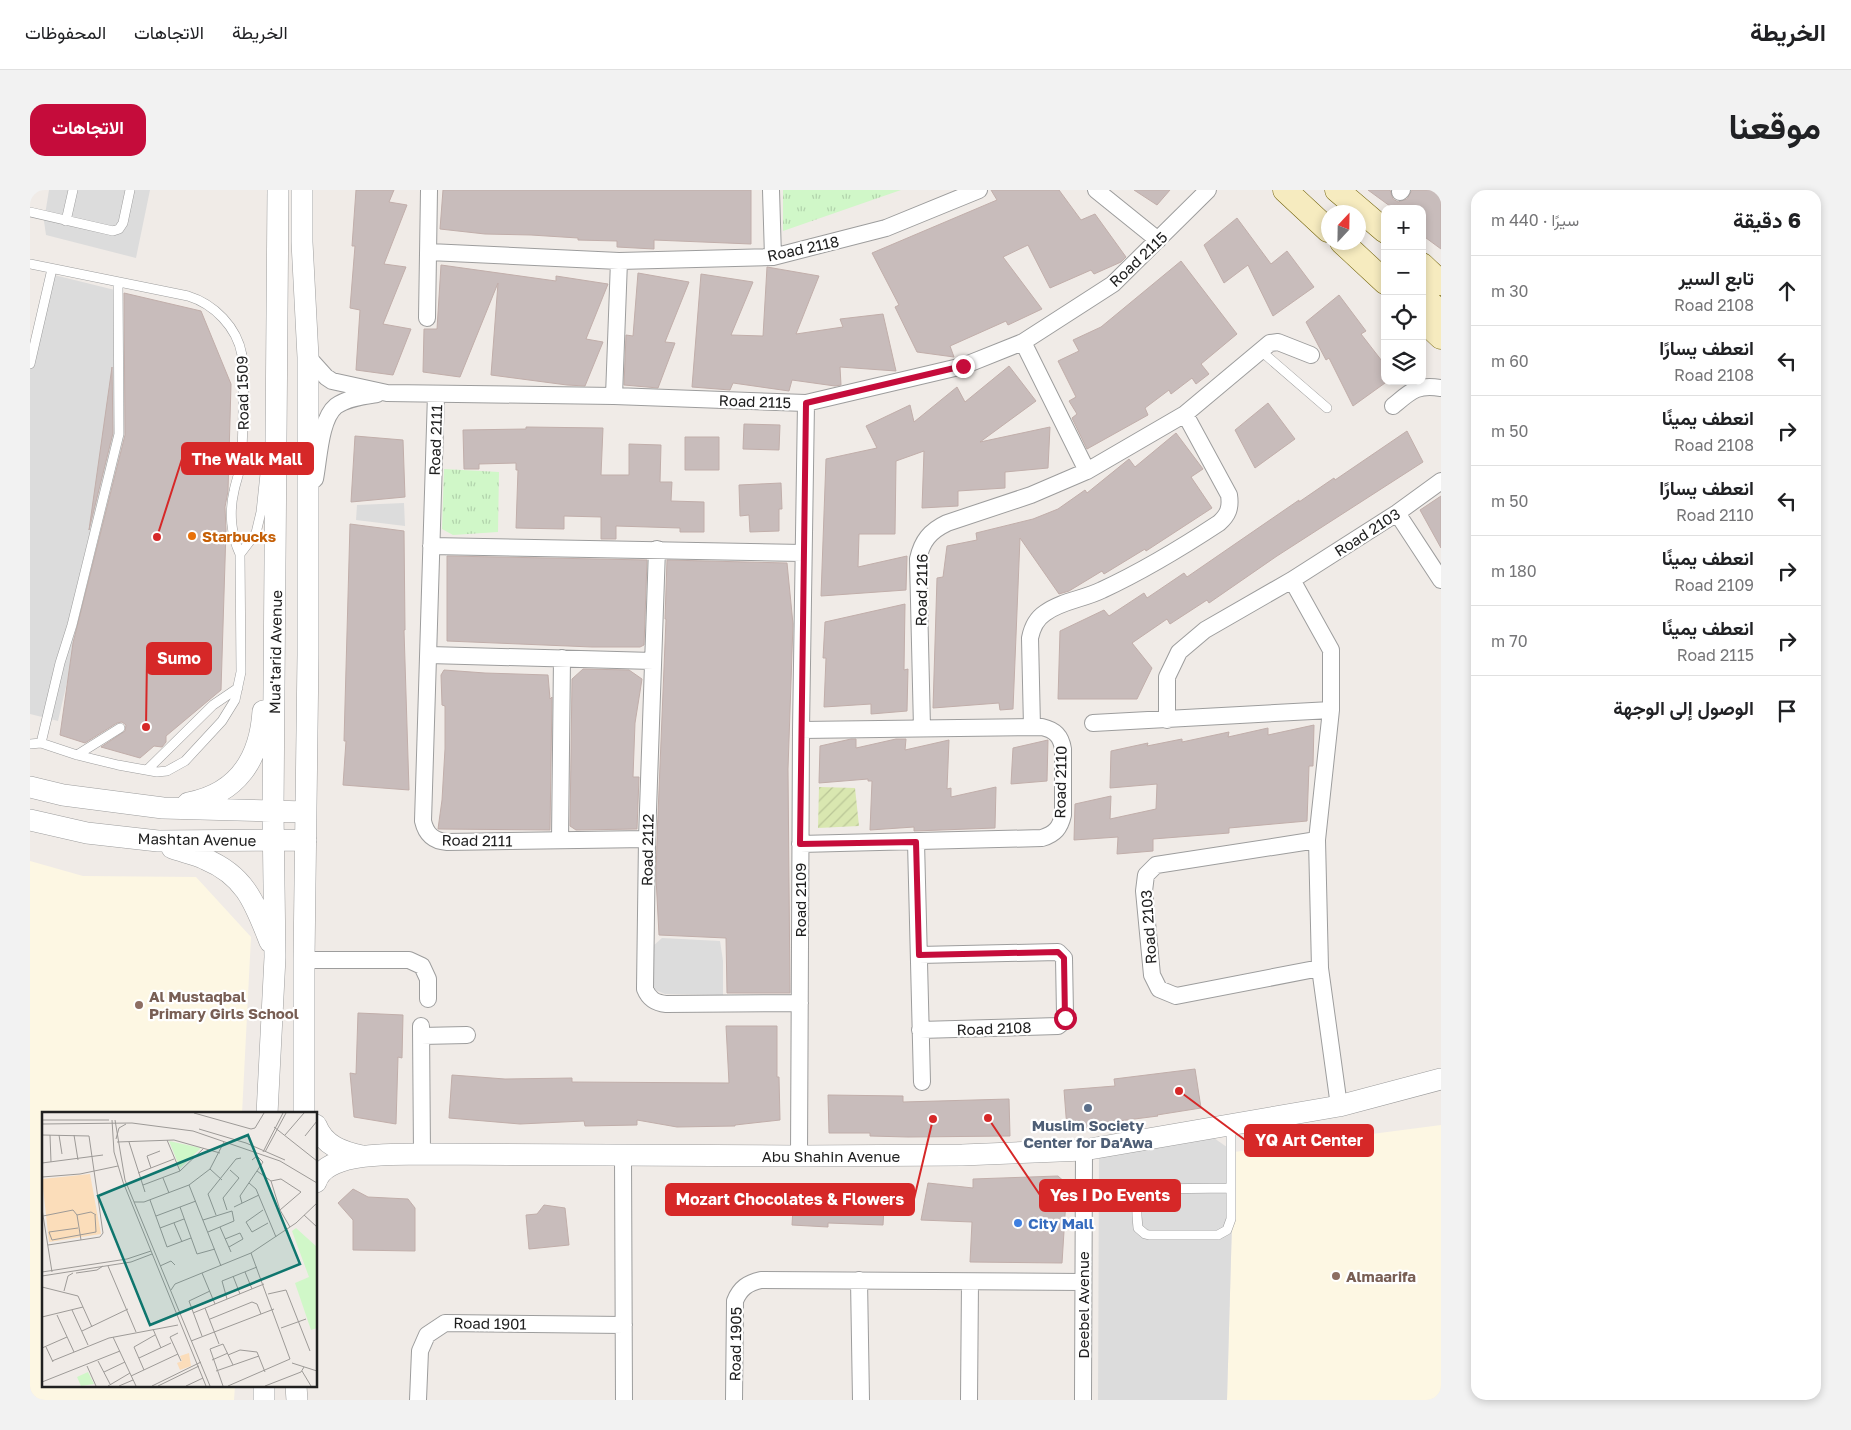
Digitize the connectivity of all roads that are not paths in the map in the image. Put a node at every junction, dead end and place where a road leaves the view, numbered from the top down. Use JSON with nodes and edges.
{"nodes":[{"id":1,"x":73,"y":190,"type":"edge"},
{"id":2,"x":130,"y":190,"type":"edge"},
{"id":3,"x":278,"y":190,"type":"edge"},
{"id":4,"x":302,"y":190,"type":"edge"},
{"id":5,"x":429,"y":190,"type":"edge"},
{"id":6,"x":771,"y":190,"type":"edge"},
{"id":7,"x":979,"y":190,"type":"edge"},
{"id":8,"x":1096,"y":190,"type":"edge"},
{"id":9,"x":1208,"y":190,"type":"edge"},
{"id":10,"x":1285,"y":190,"type":"edge"},
{"id":11,"x":1303,"y":190,"type":"edge"},
{"id":12,"x":1338,"y":190,"type":"edge"},
{"id":13,"x":1323,"y":205,"type":"edge"},
{"id":14,"x":30,"y":212,"type":"edge"},
{"id":15,"x":66,"y":221,"type":"junction"},
{"id":16,"x":1321,"y":223,"type":"edge"},
{"id":17,"x":1381,"y":228,"type":"edge"},
{"id":18,"x":1158,"y":240,"type":"junction"},
{"id":19,"x":1366,"y":243,"type":"edge"},
{"id":20,"x":1351,"y":250,"type":"edge"},
{"id":21,"x":428,"y":252,"type":"junction"},
{"id":22,"x":1381,"y":256,"type":"edge"},
{"id":23,"x":773,"y":257,"type":"junction"},
{"id":24,"x":618,"y":261,"type":"junction"},
{"id":25,"x":30,"y":264,"type":"edge"},
{"id":26,"x":52,"y":269,"type":"junction"},
{"id":27,"x":1426,"y":269,"type":"edge"},
{"id":28,"x":1381,"y":278,"type":"edge"},
{"id":29,"x":118,"y":283,"type":"junction"},
{"id":30,"x":1441,"y":283,"type":"edge"},
{"id":31,"x":1426,"y":299,"type":"edge"},
{"id":32,"x":1441,"y":314,"type":"edge"},
{"id":33,"x":428,"y":318,"type":"dead end"},
{"id":34,"x":1426,"y":323,"type":"edge"},
{"id":35,"x":1441,"y":337,"type":"edge"},
{"id":36,"x":1023,"y":342,"type":"junction"},
{"id":37,"x":1261,"y":351,"type":"junction"},
{"id":38,"x":1311,"y":355,"type":"dead end"},
{"id":39,"x":308,"y":356,"type":"junction"},
{"id":40,"x":30,"y":364,"type":"edge"},
{"id":41,"x":1441,"y":388,"type":"edge"},
{"id":42,"x":277,"y":392,"type":"junction"},
{"id":43,"x":386,"y":393,"type":"junction"},
{"id":44,"x":436,"y":394,"type":"junction"},
{"id":45,"x":614,"y":396,"type":"junction"},
{"id":46,"x":806,"y":403,"type":"junction"},
{"id":47,"x":1393,"y":406,"type":"dead end"},
{"id":48,"x":1327,"y":408,"type":"dead end"},
{"id":49,"x":1185,"y":414,"type":"junction"},
{"id":50,"x":1087,"y":471,"type":"junction"},
{"id":51,"x":1441,"y":480,"type":"edge"},
{"id":52,"x":1397,"y":513,"type":"junction"},
{"id":53,"x":308,"y":518,"type":"junction"},
{"id":54,"x":431,"y":546,"type":"junction"},
{"id":55,"x":656,"y":549,"type":"junction"},
{"id":56,"x":804,"y":553,"type":"junction"},
{"id":57,"x":240,"y":554,"type":"junction"},
{"id":58,"x":1292,"y":580,"type":"junction"},
{"id":59,"x":1441,"y":580,"type":"edge"},
{"id":60,"x":275,"y":630,"type":"junction"},
{"id":61,"x":429,"y":655,"type":"junction"},
{"id":62,"x":562,"y":658,"type":"junction"},
{"id":63,"x":653,"y":661,"type":"junction"},
{"id":64,"x":238,"y":688,"type":"junction"},
{"id":65,"x":1331,"y":710,"type":"junction"},
{"id":66,"x":1167,"y":720,"type":"junction"},
{"id":67,"x":1094,"y":723,"type":"dead end"},
{"id":68,"x":1032,"y":727,"type":"junction"},
{"id":69,"x":120,"y":728,"type":"dead end"},
{"id":70,"x":922,"y":728,"type":"junction"},
{"id":71,"x":801,"y":730,"type":"junction"},
{"id":72,"x":41,"y":743,"type":"junction"},
{"id":73,"x":30,"y":744,"type":"edge"},
{"id":74,"x":77,"y":755,"type":"junction"},
{"id":75,"x":147,"y":770,"type":"junction"},
{"id":76,"x":30,"y":787,"type":"edge"},
{"id":77,"x":162,"y":808,"type":"junction"},
{"id":78,"x":273,"y":812,"type":"junction"},
{"id":79,"x":306,"y":812,"type":"junction"},
{"id":80,"x":30,"y":820,"type":"edge"},
{"id":81,"x":273,"y":839,"type":"junction"},
{"id":82,"x":647,"y":839,"type":"junction"},
{"id":83,"x":306,"y":840,"type":"junction"},
{"id":84,"x":560,"y":840,"type":"junction"},
{"id":85,"x":1317,"y":840,"type":"junction"},
{"id":86,"x":158,"y":841,"type":"junction"},
{"id":87,"x":916,"y":842,"type":"junction"},
{"id":88,"x":800,"y":844,"type":"junction"},
{"id":89,"x":919,"y":955,"type":"junction"},
{"id":90,"x":275,"y":957,"type":"junction"},
{"id":91,"x":304,"y":960,"type":"junction"},
{"id":92,"x":1320,"y":968,"type":"junction"},
{"id":93,"x":428,"y":998,"type":"dead end"},
{"id":94,"x":800,"y":1003,"type":"junction"},
{"id":95,"x":920,"y":1030,"type":"junction"},
{"id":96,"x":467,"y":1035,"type":"dead end"},
{"id":97,"x":303,"y":1046,"type":"junction"},
{"id":98,"x":1441,"y":1079,"type":"edge"},
{"id":99,"x":922,"y":1082,"type":"dead end"},
{"id":100,"x":1339,"y":1106,"type":"junction"},
{"id":101,"x":267,"y":1112,"type":"edge"},
{"id":102,"x":304,"y":1112,"type":"edge"},
{"id":103,"x":313,"y":1112,"type":"edge"},
{"id":104,"x":1231,"y":1125,"type":"junction"},
{"id":105,"x":318,"y":1129,"type":"edge"},
{"id":106,"x":1084,"y":1150,"type":"junction"},
{"id":107,"x":422,"y":1154,"type":"junction"},
{"id":108,"x":623,"y":1155,"type":"junction"},
{"id":109,"x":363,"y":1156,"type":"junction"},
{"id":110,"x":799,"y":1156,"type":"junction"},
{"id":111,"x":318,"y":1177,"type":"edge"},
{"id":112,"x":1231,"y":1188,"type":"junction"},
{"id":113,"x":859,"y":1280,"type":"junction"},
{"id":114,"x":970,"y":1282,"type":"junction"},
{"id":115,"x":1084,"y":1282,"type":"junction"},
{"id":116,"x":624,"y":1325,"type":"junction"},
{"id":117,"x":418,"y":1400,"type":"edge"},
{"id":118,"x":624,"y":1400,"type":"edge"},
{"id":119,"x":734,"y":1400,"type":"edge"},
{"id":120,"x":861,"y":1400,"type":"edge"},
{"id":121,"x":969,"y":1400,"type":"edge"},
{"id":122,"x":1083,"y":1400,"type":"edge"}],
"edges":[{"from":1,"to":15,"type":"lane"},
{"from":2,"to":15,"type":"lane"},
{"from":3,"to":42,"type":"street","name":"Mua'tarid Avenue"},
{"from":4,"to":39,"type":"street"},
{"from":5,"to":21,"type":"street"},
{"from":6,"to":23,"type":"street"},
{"from":7,"to":23,"type":"street","name":"Road 2118"},
{"from":8,"to":18,"type":"street"},
{"from":9,"to":18,"type":"street","name":"Road 2115"},
{"from":10,"to":16,"type":"main road"},
{"from":11,"to":13,"type":"main road"},
{"from":12,"to":17,"type":"main road"},
{"from":14,"to":15,"type":"lane"},
{"from":18,"to":36,"type":"street","name":"Road 2115"},
{"from":19,"to":22,"type":"main road"},
{"from":20,"to":28,"type":"main road"},
{"from":21,"to":24,"type":"street","name":"Road 2118"},
{"from":21,"to":33,"type":"street"},
{"from":23,"to":24,"type":"street","name":"Road 2118"},
{"from":24,"to":45,"type":"street"},
{"from":25,"to":26,"type":"lane","name":"Road 1509"},
{"from":26,"to":29,"type":"lane","name":"Road 1509"},
{"from":26,"to":40,"type":"lane"},
{"from":27,"to":30,"type":"main road"},
{"from":29,"to":57,"type":"lane","name":"Road 1509"},
{"from":29,"to":72,"type":"lane"},
{"from":31,"to":32,"type":"main road"},
{"from":34,"to":35,"type":"main road"},
{"from":36,"to":46,"type":"street","name":"Road 2115"},
{"from":36,"to":50,"type":"street"},
{"from":37,"to":38,"type":"street","name":"Road 2116"},
{"from":37,"to":48,"type":"lane"},
{"from":37,"to":49,"type":"street","name":"Road 2116"},
{"from":39,"to":43,"type":"street","name":"Road 2115"},
{"from":39,"to":53,"type":"street"},
{"from":41,"to":47,"type":"street"},
{"from":42,"to":57,"type":"lane"},
{"from":42,"to":60,"type":"street","name":"Mua'tarid Avenue"},
{"from":43,"to":44,"type":"street","name":"Road 2115"},
{"from":43,"to":53,"type":"street","name":"Road 2115"},
{"from":44,"to":45,"type":"street","name":"Road 2115"},
{"from":44,"to":54,"type":"street","name":"Road 2111"},
{"from":45,"to":46,"type":"street","name":"Road 2115"},
{"from":46,"to":56,"type":"street","name":"Road 2109"},
{"from":49,"to":50,"type":"street","name":"Road 2116"},
{"from":49,"to":68,"type":"street"},
{"from":50,"to":70,"type":"street","name":"Road 2116"},
{"from":51,"to":52,"type":"street","name":"Road 2103"},
{"from":52,"to":58,"type":"street","name":"Road 2103"},
{"from":52,"to":59,"type":"street"},
{"from":53,"to":79,"type":"street"},
{"from":54,"to":55,"type":"street"},
{"from":54,"to":61,"type":"street","name":"Road 2111"},
{"from":55,"to":56,"type":"street"},
{"from":55,"to":63,"type":"street","name":"Road 2112"},
{"from":56,"to":71,"type":"street","name":"Road 2109"},
{"from":57,"to":64,"type":"lane","name":"Road 1509"},
{"from":58,"to":65,"type":"street"},
{"from":58,"to":66,"type":"street","name":"Road 2103"},
{"from":60,"to":77,"type":"street"},
{"from":60,"to":78,"type":"street","name":"Mua'tarid Avenue"},
{"from":61,"to":62,"type":"street"},
{"from":61,"to":84,"type":"street","name":"Road 2111"},
{"from":62,"to":63,"type":"street"},
{"from":62,"to":84,"type":"street"},
{"from":63,"to":82,"type":"street","name":"Road 2112"},
{"from":64,"to":75,"type":"lane"},
{"from":64,"to":75,"type":"lane","name":"Road 1509"},
{"from":65,"to":66,"type":"street"},
{"from":65,"to":85,"type":"street"},
{"from":66,"to":67,"type":"street"},
{"from":68,"to":70,"type":"street","name":"Road 2110"},
{"from":68,"to":87,"type":"street","name":"Road 2110"},
{"from":69,"to":74,"type":"lane"},
{"from":70,"to":71,"type":"street","name":"Road 2110"},
{"from":71,"to":88,"type":"street","name":"Road 2109"},
{"from":72,"to":73,"type":"lane"},
{"from":72,"to":74,"type":"lane","name":"Road 1509"},
{"from":74,"to":75,"type":"lane","name":"Road 1509"},
{"from":76,"to":77,"type":"street","name":"Mashtan Avenue"},
{"from":77,"to":78,"type":"street","name":"Mashtan Avenue"},
{"from":78,"to":79,"type":"street","name":"Mashtan Avenue"},
{"from":78,"to":81,"type":"street","name":"Mua'tarid Avenue"},
{"from":79,"to":83,"type":"street"},
{"from":80,"to":86,"type":"street","name":"Mashtan Avenue"},
{"from":81,"to":83,"type":"street","name":"Mashtan Avenue"},
{"from":81,"to":86,"type":"street","name":"Mashtan Avenue"},
{"from":81,"to":90,"type":"street","name":"Mua'tarid Avenue"},
{"from":82,"to":84,"type":"street","name":"Road 2111"},
{"from":82,"to":94,"type":"street","name":"Road 2112"},
{"from":83,"to":91,"type":"street"},
{"from":85,"to":92,"type":"street"},
{"from":85,"to":92,"type":"street","name":"Road 2103"},
{"from":86,"to":90,"type":"street"},
{"from":87,"to":88,"type":"street","name":"Road 2110"},
{"from":87,"to":89,"type":"street"},
{"from":88,"to":94,"type":"street","name":"Road 2109"},
{"from":89,"to":95,"type":"street"},
{"from":89,"to":95,"type":"street","name":"Road 2108"},
{"from":90,"to":101,"type":"street","name":"Mua'tarid Avenue"},
{"from":91,"to":93,"type":"street"},
{"from":91,"to":97,"type":"street"},
{"from":92,"to":100,"type":"street"},
{"from":94,"to":110,"type":"street","name":"Road 2109"},
{"from":95,"to":99,"type":"street"},
{"from":96,"to":107,"type":"street"},
{"from":97,"to":102,"type":"street"},
{"from":97,"to":103,"type":"street"},
{"from":98,"to":100,"type":"street","name":"Abu Shahin Avenue"},
{"from":100,"to":104,"type":"street","name":"Abu Shahin Avenue"},
{"from":104,"to":106,"type":"street","name":"Abu Shahin Avenue"},
{"from":104,"to":112,"type":"lane"},
{"from":105,"to":109,"type":"street","name":"Abu Shahin Avenue"},
{"from":106,"to":110,"type":"street","name":"Abu Shahin Avenue"},
{"from":106,"to":115,"type":"street","name":"Deebel Avenue"},
{"from":107,"to":108,"type":"street","name":"Abu Shahin Avenue"},
{"from":107,"to":109,"type":"street","name":"Abu Shahin Avenue"},
{"from":108,"to":110,"type":"street","name":"Abu Shahin Avenue"},
{"from":108,"to":116,"type":"street"},
{"from":109,"to":111,"type":"street","name":"Abu Shahin Avenue"},
{"from":112,"to":112,"type":"lane"},
{"from":113,"to":114,"type":"street","name":"Road 1905"},
{"from":113,"to":119,"type":"street","name":"Road 1905"},
{"from":113,"to":120,"type":"street"},
{"from":114,"to":115,"type":"street","name":"Road 1905"},
{"from":114,"to":121,"type":"street"},
{"from":115,"to":122,"type":"street","name":"Deebel Avenue"},
{"from":116,"to":117,"type":"street","name":"Road 1901"},
{"from":116,"to":118,"type":"street"}]}
